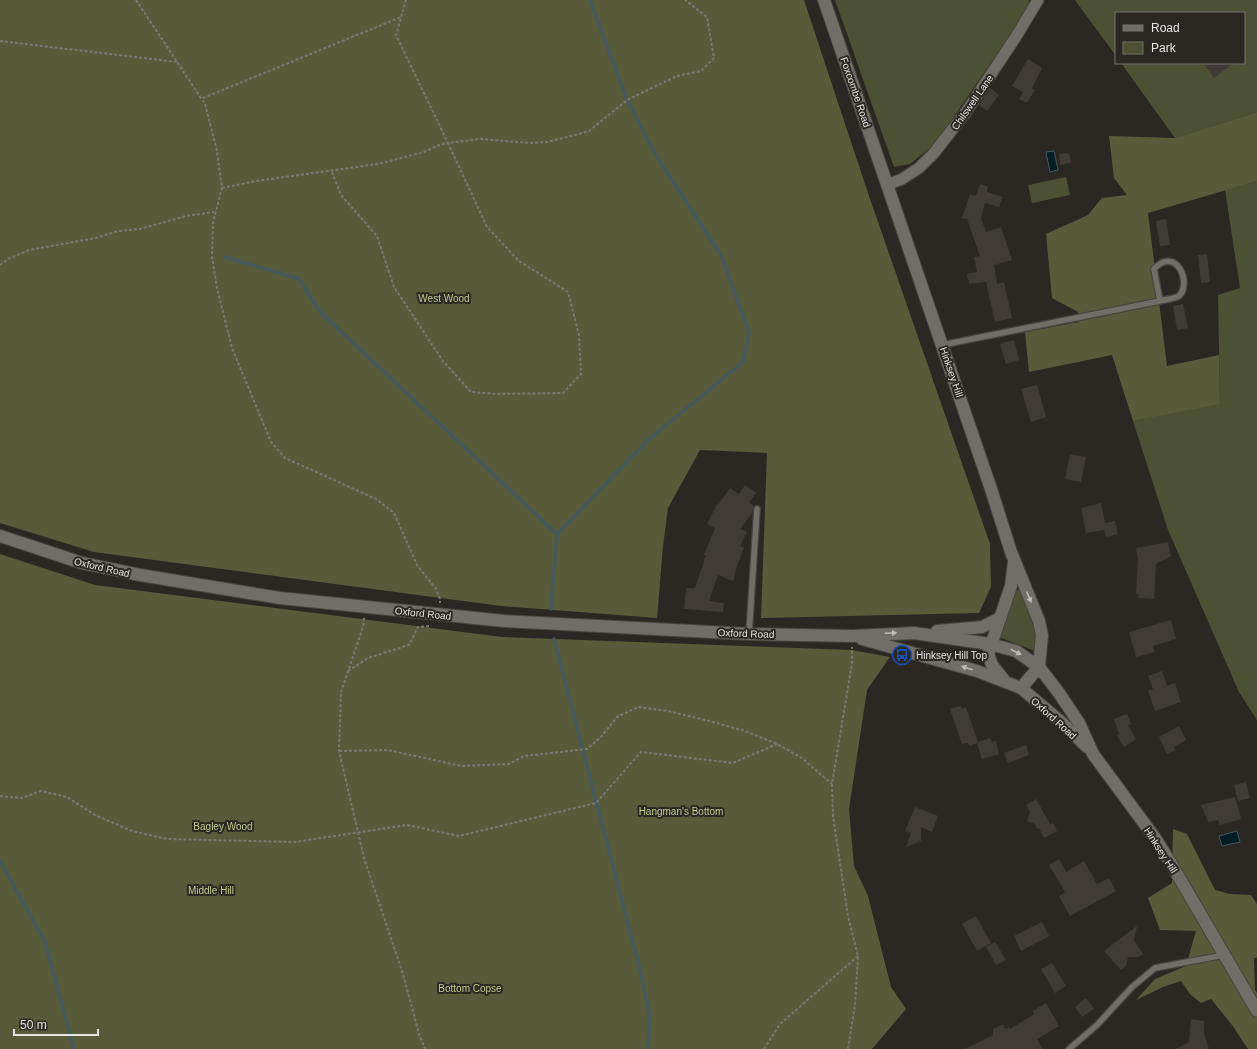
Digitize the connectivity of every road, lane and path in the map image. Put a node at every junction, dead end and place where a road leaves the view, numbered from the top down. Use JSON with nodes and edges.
{"nodes":[{"id":1,"x":136,"y":0,"type":"edge"},
{"id":2,"x":406,"y":0,"type":"edge"},
{"id":3,"x":685,"y":0,"type":"edge"},
{"id":4,"x":824,"y":0,"type":"edge"},
{"id":5,"x":1038,"y":0,"type":"edge"},
{"id":6,"x":402,"y":18,"type":"junction"},
{"id":7,"x":0,"y":42,"type":"edge"},
{"id":8,"x":177,"y":62,"type":"junction"},
{"id":9,"x":202,"y":98,"type":"junction"},
{"id":10,"x":448,"y":143,"type":"junction"},
{"id":11,"x":332,"y":172,"type":"junction"},
{"id":12,"x":887,"y":185,"type":"junction"},
{"id":13,"x":222,"y":188,"type":"junction"},
{"id":14,"x":214,"y":212,"type":"junction"},
{"id":15,"x":0,"y":265,"type":"edge"},
{"id":16,"x":1160,"y":300,"type":"junction"},
{"id":17,"x":942,"y":345,"type":"junction"},
{"id":18,"x":757,"y":509,"type":"dead end"},
{"id":19,"x":0,"y":536,"type":"edge"},
{"id":20,"x":1014,"y":560,"type":"junction"},
{"id":21,"x":438,"y":614,"type":"junction"},
{"id":22,"x":1000,"y":618,"type":"junction"},
{"id":23,"x":364,"y":619,"type":"dead end"},
{"id":24,"x":431,"y":626,"type":"dead end"},
{"id":25,"x":914,"y":633,"type":"junction"},
{"id":26,"x":749,"y":634,"type":"junction"},
{"id":27,"x":852,"y":636,"type":"junction"},
{"id":28,"x":990,"y":644,"type":"junction"},
{"id":29,"x":1039,"y":667,"type":"junction"},
{"id":30,"x":348,"y":671,"type":"junction"},
{"id":31,"x":1004,"y":680,"type":"junction"},
{"id":32,"x":1021,"y":688,"type":"junction"},
{"id":33,"x":1060,"y":693,"type":"joint"},
{"id":34,"x":777,"y":744,"type":"junction"},
{"id":35,"x":339,"y":751,"type":"junction"},
{"id":36,"x":1093,"y":754,"type":"junction"},
{"id":37,"x":832,"y":784,"type":"junction"},
{"id":38,"x":0,"y":796,"type":"edge"},
{"id":39,"x":358,"y":834,"type":"junction"},
{"id":40,"x":1224,"y":955,"type":"junction"},
{"id":41,"x":858,"y":956,"type":"junction"},
{"id":42,"x":1257,"y":1011,"type":"edge"},
{"id":43,"x":424,"y":1049,"type":"edge"},
{"id":44,"x":764,"y":1049,"type":"edge"},
{"id":45,"x":848,"y":1049,"type":"edge"},
{"id":46,"x":1069,"y":1049,"type":"edge"}],
"edges":[{"from":1,"to":8,"type":"path"},
{"from":2,"to":6,"type":"path"},
{"from":3,"to":10,"type":"path"},
{"from":4,"to":12,"type":"street","name":"Foxcombe Road"},
{"from":5,"to":12,"type":"street","name":"Chilswell Lane"},
{"from":6,"to":9,"type":"path"},
{"from":6,"to":10,"type":"path"},
{"from":7,"to":8,"type":"path"},
{"from":8,"to":9,"type":"path"},
{"from":9,"to":13,"type":"path"},
{"from":10,"to":11,"type":"path"},
{"from":10,"to":11,"type":"path"},
{"from":11,"to":13,"type":"path"},
{"from":12,"to":17,"type":"street","name":"Hinksey Hill"},
{"from":13,"to":14,"type":"path"},
{"from":14,"to":15,"type":"path"},
{"from":14,"to":21,"type":"path"},
{"from":16,"to":16,"type":"lane"},
{"from":16,"to":17,"type":"lane"},
{"from":17,"to":20,"type":"street","name":"Hinksey Hill"},
{"from":18,"to":26,"type":"lane"},
{"from":19,"to":21,"type":"street","name":"Oxford Road"},
{"from":20,"to":22,"type":"street","name":"Hinksey Hill"},
{"from":20,"to":29,"type":"street","name":"Hinksey Hill","one_way":true},
{"from":21,"to":26,"type":"street","name":"Oxford Road"},
{"from":22,"to":25,"type":"street","name":"Oxford Road"},
{"from":22,"to":28,"type":"street","name":"Hinksey Hill"},
{"from":23,"to":30,"type":"path"},
{"from":24,"to":30,"type":"path"},
{"from":27,"to":25,"type":"street","name":"Oxford Road","one_way":true},
{"from":25,"to":28,"type":"street","name":"Oxford Road"},
{"from":26,"to":27,"type":"street","name":"Oxford Road"},
{"from":31,"to":27,"type":"street","name":"Oxford Road","one_way":true},
{"from":27,"to":37,"type":"path"},
{"from":28,"to":29,"type":"street","name":"Oxford Road","one_way":true},
{"from":28,"to":31,"type":"street"},
{"from":29,"to":32,"type":"street"},
{"from":29,"to":33,"type":"street","name":"Oxford Road"},
{"from":30,"to":35,"type":"path"},
{"from":31,"to":32,"type":"street","name":"Oxford Road"},
{"from":32,"to":36,"type":"street","name":"Oxford Road"},
{"from":33,"to":36,"type":"street","name":"Hinksey Hill"},
{"from":34,"to":35,"type":"path"},
{"from":34,"to":37,"type":"path"},
{"from":34,"to":39,"type":"path"},
{"from":35,"to":39,"type":"path"},
{"from":36,"to":40,"type":"street","name":"Hinksey Hill"},
{"from":37,"to":41,"type":"path"},
{"from":38,"to":39,"type":"path"},
{"from":39,"to":43,"type":"path"},
{"from":40,"to":42,"type":"street","name":"Hinksey Hill"},
{"from":40,"to":46,"type":"lane"},
{"from":41,"to":44,"type":"path"},
{"from":41,"to":45,"type":"path"}]}
